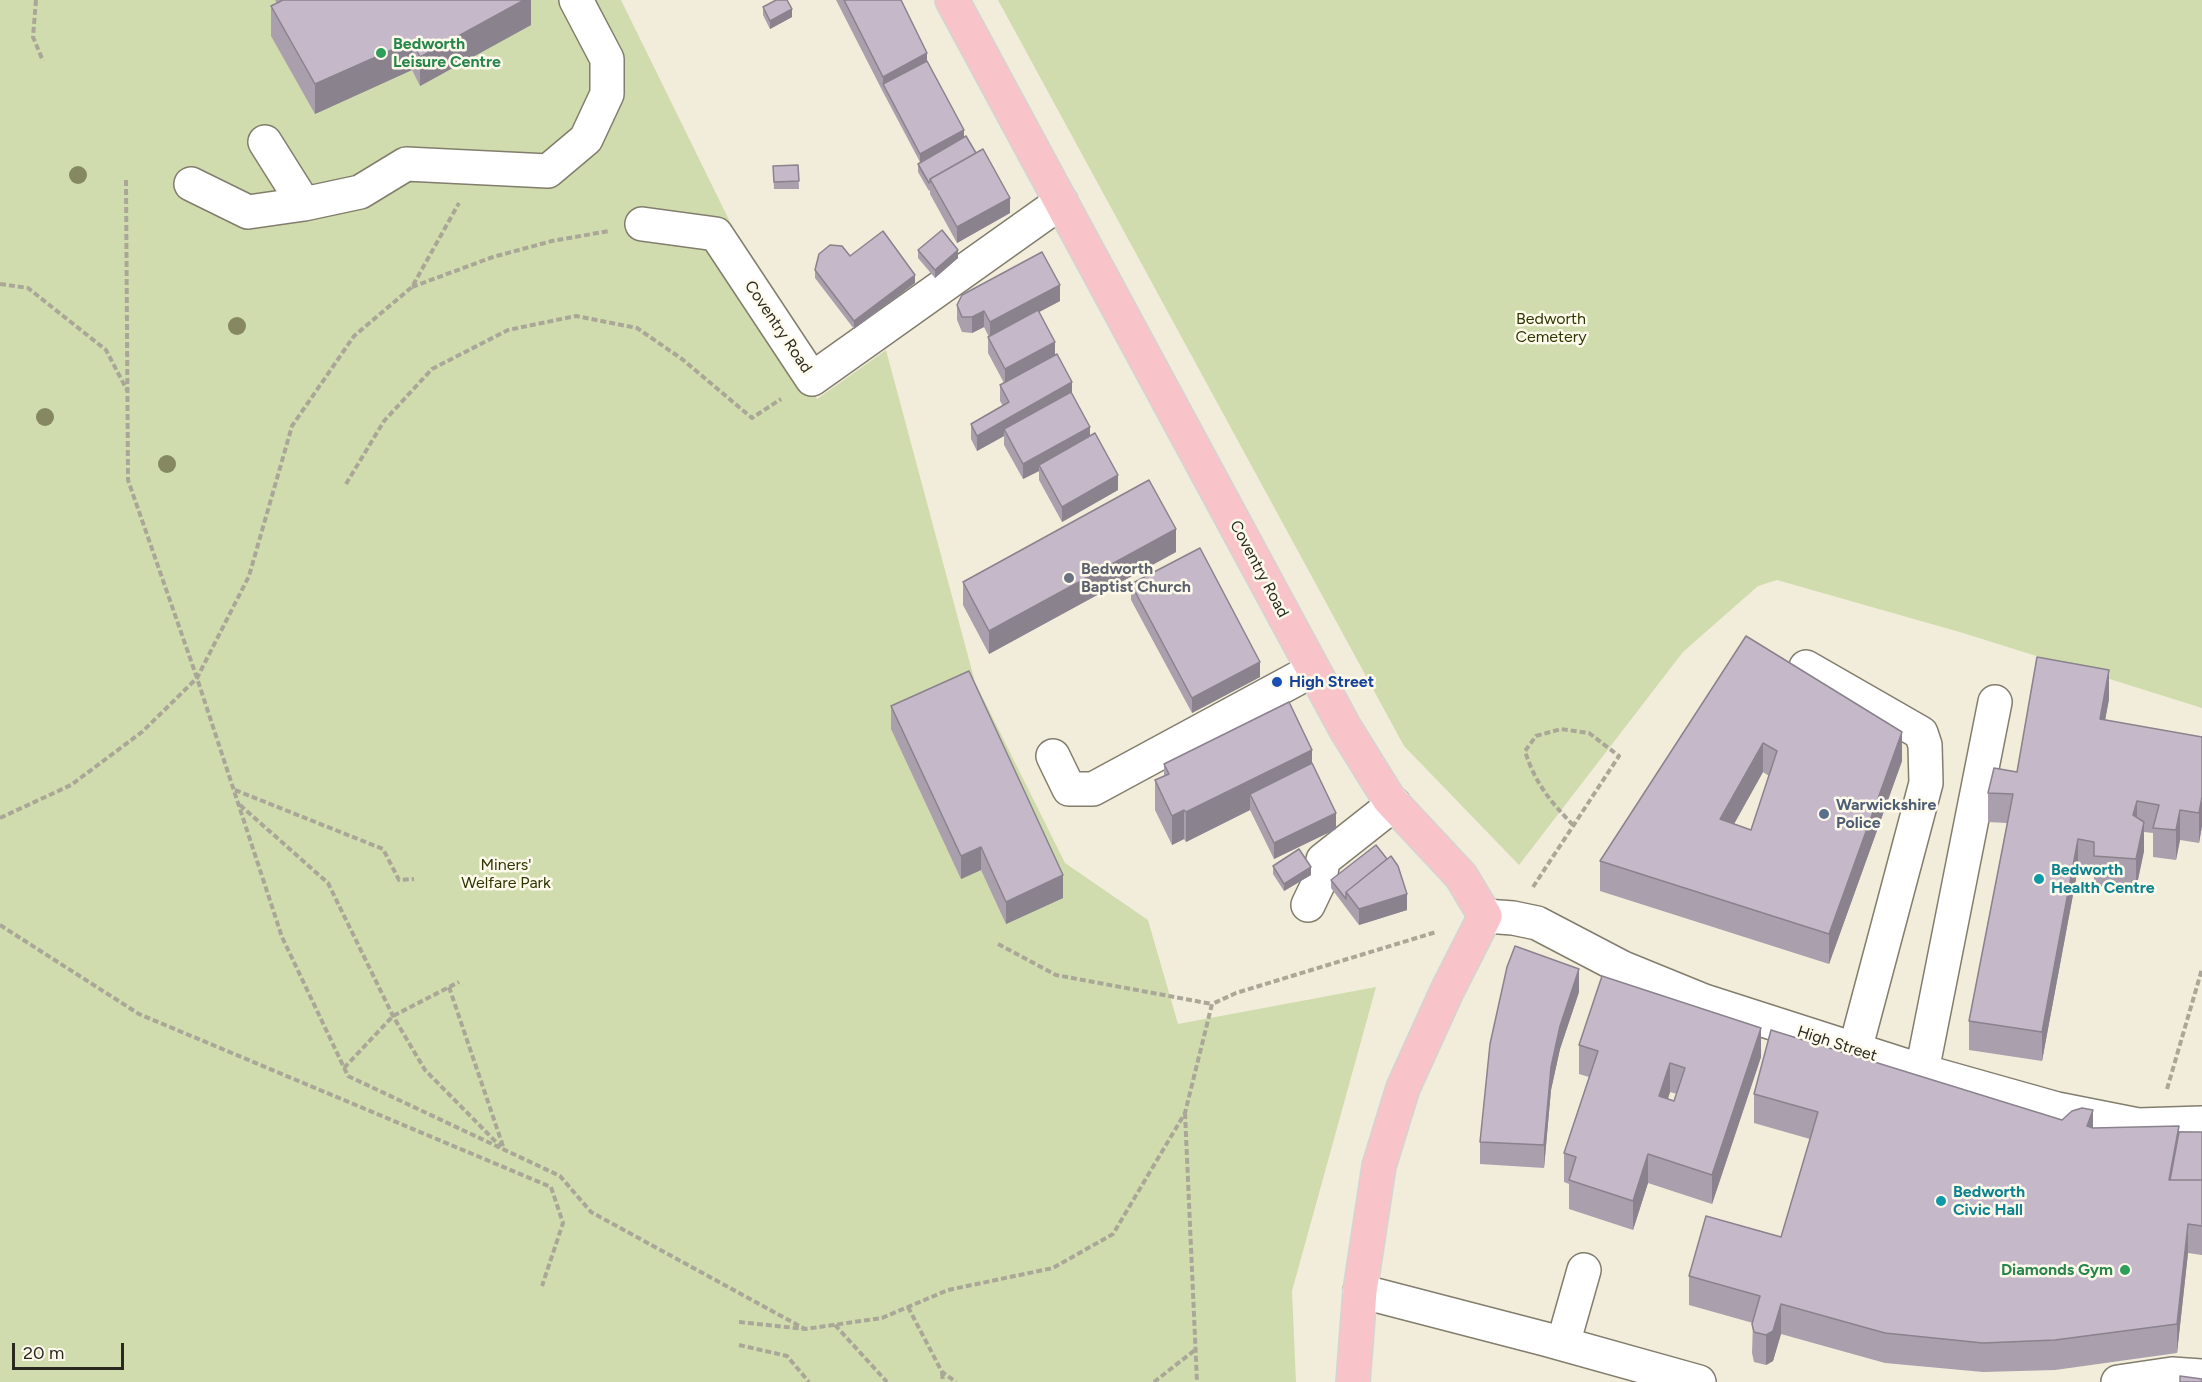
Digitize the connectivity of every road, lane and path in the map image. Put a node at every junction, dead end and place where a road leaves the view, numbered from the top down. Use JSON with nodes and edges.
{"nodes":[{"id":1,"x":36,"y":0,"type":"edge"},
{"id":2,"x":576,"y":0,"type":"edge"},
{"id":3,"x":952,"y":0,"type":"edge"},
{"id":4,"x":43,"y":62,"type":"dead end"},
{"id":5,"x":265,"y":142,"type":"dead end"},
{"id":6,"x":479,"y":169,"type":"junction"},
{"id":7,"x":126,"y":180,"type":"dead end"},
{"id":8,"x":191,"y":184,"type":"dead end"},
{"id":9,"x":1061,"y":202,"type":"junction"},
{"id":10,"x":304,"y":204,"type":"junction"},
{"id":11,"x":642,"y":224,"type":"joint"},
{"id":12,"x":0,"y":284,"type":"edge"},
{"id":13,"x":412,"y":287,"type":"junction"},
{"id":14,"x":812,"y":379,"type":"junction"},
{"id":15,"x":128,"y":393,"type":"junction"},
{"id":16,"x":346,"y":484,"type":"dead end"},
{"id":17,"x":1806,"y":667,"type":"dead end"},
{"id":18,"x":1313,"y":670,"type":"junction"},
{"id":19,"x":197,"y":678,"type":"junction"},
{"id":20,"x":1995,"y":702,"type":"dead end"},
{"id":21,"x":1053,"y":756,"type":"dead end"},
{"id":22,"x":234,"y":789,"type":"junction"},
{"id":23,"x":239,"y":804,"type":"junction"},
{"id":24,"x":1394,"y":804,"type":"junction"},
{"id":25,"x":0,"y":818,"type":"edge"},
{"id":26,"x":1573,"y":825,"type":"junction"},
{"id":27,"x":414,"y":879,"type":"dead end"},
{"id":28,"x":1308,"y":905,"type":"dead end"},
{"id":29,"x":1499,"y":917,"type":"junction"},
{"id":30,"x":0,"y":925,"type":"edge"},
{"id":31,"x":998,"y":944,"type":"dead end"},
{"id":32,"x":2202,"y":969,"type":"edge"},
{"id":33,"x":459,"y":982,"type":"dead end"},
{"id":34,"x":449,"y":987,"type":"junction"},
{"id":35,"x":1212,"y":1004,"type":"junction"},
{"id":36,"x":393,"y":1016,"type":"junction"},
{"id":37,"x":1855,"y":1050,"type":"junction"},
{"id":38,"x":344,"y":1068,"type":"junction"},
{"id":39,"x":1922,"y":1071,"type":"junction"},
{"id":40,"x":1185,"y":1113,"type":"junction"},
{"id":41,"x":2202,"y":1123,"type":"edge"},
{"id":42,"x":2157,"y":1124,"type":"junction"},
{"id":43,"x":504,"y":1149,"type":"junction"},
{"id":44,"x":1584,"y":1270,"type":"dead end"},
{"id":45,"x":542,"y":1286,"type":"dead end"},
{"id":46,"x":1360,"y":1292,"type":"junction"},
{"id":47,"x":908,"y":1307,"type":"junction"},
{"id":48,"x":739,"y":1322,"type":"dead end"},
{"id":49,"x":834,"y":1324,"type":"junction"},
{"id":50,"x":805,"y":1329,"type":"junction"},
{"id":51,"x":1563,"y":1344,"type":"junction"},
{"id":52,"x":739,"y":1345,"type":"dead end"},
{"id":53,"x":1195,"y":1350,"type":"junction"},
{"id":54,"x":942,"y":1372,"type":"junction"},
{"id":55,"x":2202,"y":1376,"type":"edge"},
{"id":56,"x":809,"y":1382,"type":"edge"},
{"id":57,"x":887,"y":1382,"type":"edge"},
{"id":58,"x":943,"y":1382,"type":"edge"},
{"id":59,"x":956,"y":1382,"type":"edge"},
{"id":60,"x":1154,"y":1382,"type":"edge"},
{"id":61,"x":1197,"y":1382,"type":"edge"},
{"id":62,"x":1353,"y":1382,"type":"edge"},
{"id":63,"x":1699,"y":1382,"type":"edge"},
{"id":64,"x":2118,"y":1382,"type":"edge"}],
"edges":[{"from":1,"to":4,"type":"path"},
{"from":2,"to":6,"type":"street"},
{"from":3,"to":9,"type":"main road","name":"Coventry Road"},
{"from":5,"to":10,"type":"street"},
{"from":6,"to":10,"type":"street"},
{"from":6,"to":13,"type":"path"},
{"from":7,"to":15,"type":"path"},
{"from":8,"to":10,"type":"street"},
{"from":9,"to":14,"type":"street","name":"Coventry Road"},
{"from":9,"to":18,"type":"main road","name":"Coventry Road"},
{"from":11,"to":13,"type":"path"},
{"from":11,"to":14,"type":"street","name":"Coventry Road"},
{"from":12,"to":15,"type":"path"},
{"from":13,"to":19,"type":"path"},
{"from":14,"to":16,"type":"path"},
{"from":15,"to":19,"type":"path"},
{"from":17,"to":37,"type":"street"},
{"from":18,"to":21,"type":"street"},
{"from":18,"to":24,"type":"main road","name":"Coventry Road"},
{"from":19,"to":22,"type":"path"},
{"from":19,"to":25,"type":"path"},
{"from":20,"to":39,"type":"street"},
{"from":22,"to":23,"type":"path"},
{"from":22,"to":27,"type":"path"},
{"from":23,"to":36,"type":"path"},
{"from":23,"to":38,"type":"path"},
{"from":24,"to":28,"type":"street"},
{"from":24,"to":29,"type":"main road","name":"Coventry Road"},
{"from":26,"to":26,"type":"path"},
{"from":26,"to":29,"type":"path"},
{"from":29,"to":35,"type":"path"},
{"from":29,"to":37,"type":"street","name":"High Street"},
{"from":29,"to":46,"type":"main road"},
{"from":30,"to":45,"type":"path"},
{"from":31,"to":35,"type":"path"},
{"from":32,"to":42,"type":"path"},
{"from":33,"to":34,"type":"path"},
{"from":34,"to":36,"type":"path"},
{"from":34,"to":43,"type":"path"},
{"from":35,"to":40,"type":"path"},
{"from":36,"to":38,"type":"path"},
{"from":36,"to":43,"type":"path"},
{"from":37,"to":39,"type":"street","name":"High Street"},
{"from":38,"to":43,"type":"path"},
{"from":39,"to":42,"type":"street","name":"High Street"},
{"from":40,"to":47,"type":"path"},
{"from":40,"to":53,"type":"path"},
{"from":41,"to":42,"type":"street","name":"High Street"},
{"from":43,"to":50,"type":"path"},
{"from":44,"to":51,"type":"street"},
{"from":46,"to":51,"type":"street"},
{"from":46,"to":62,"type":"main road"},
{"from":47,"to":49,"type":"path"},
{"from":47,"to":54,"type":"path"},
{"from":48,"to":50,"type":"path"},
{"from":49,"to":50,"type":"path"},
{"from":49,"to":57,"type":"path"},
{"from":51,"to":63,"type":"street"},
{"from":52,"to":56,"type":"path"},
{"from":53,"to":60,"type":"path"},
{"from":53,"to":61,"type":"path"},
{"from":54,"to":58,"type":"path"},
{"from":54,"to":59,"type":"path"},
{"from":55,"to":64,"type":"street"}]}
